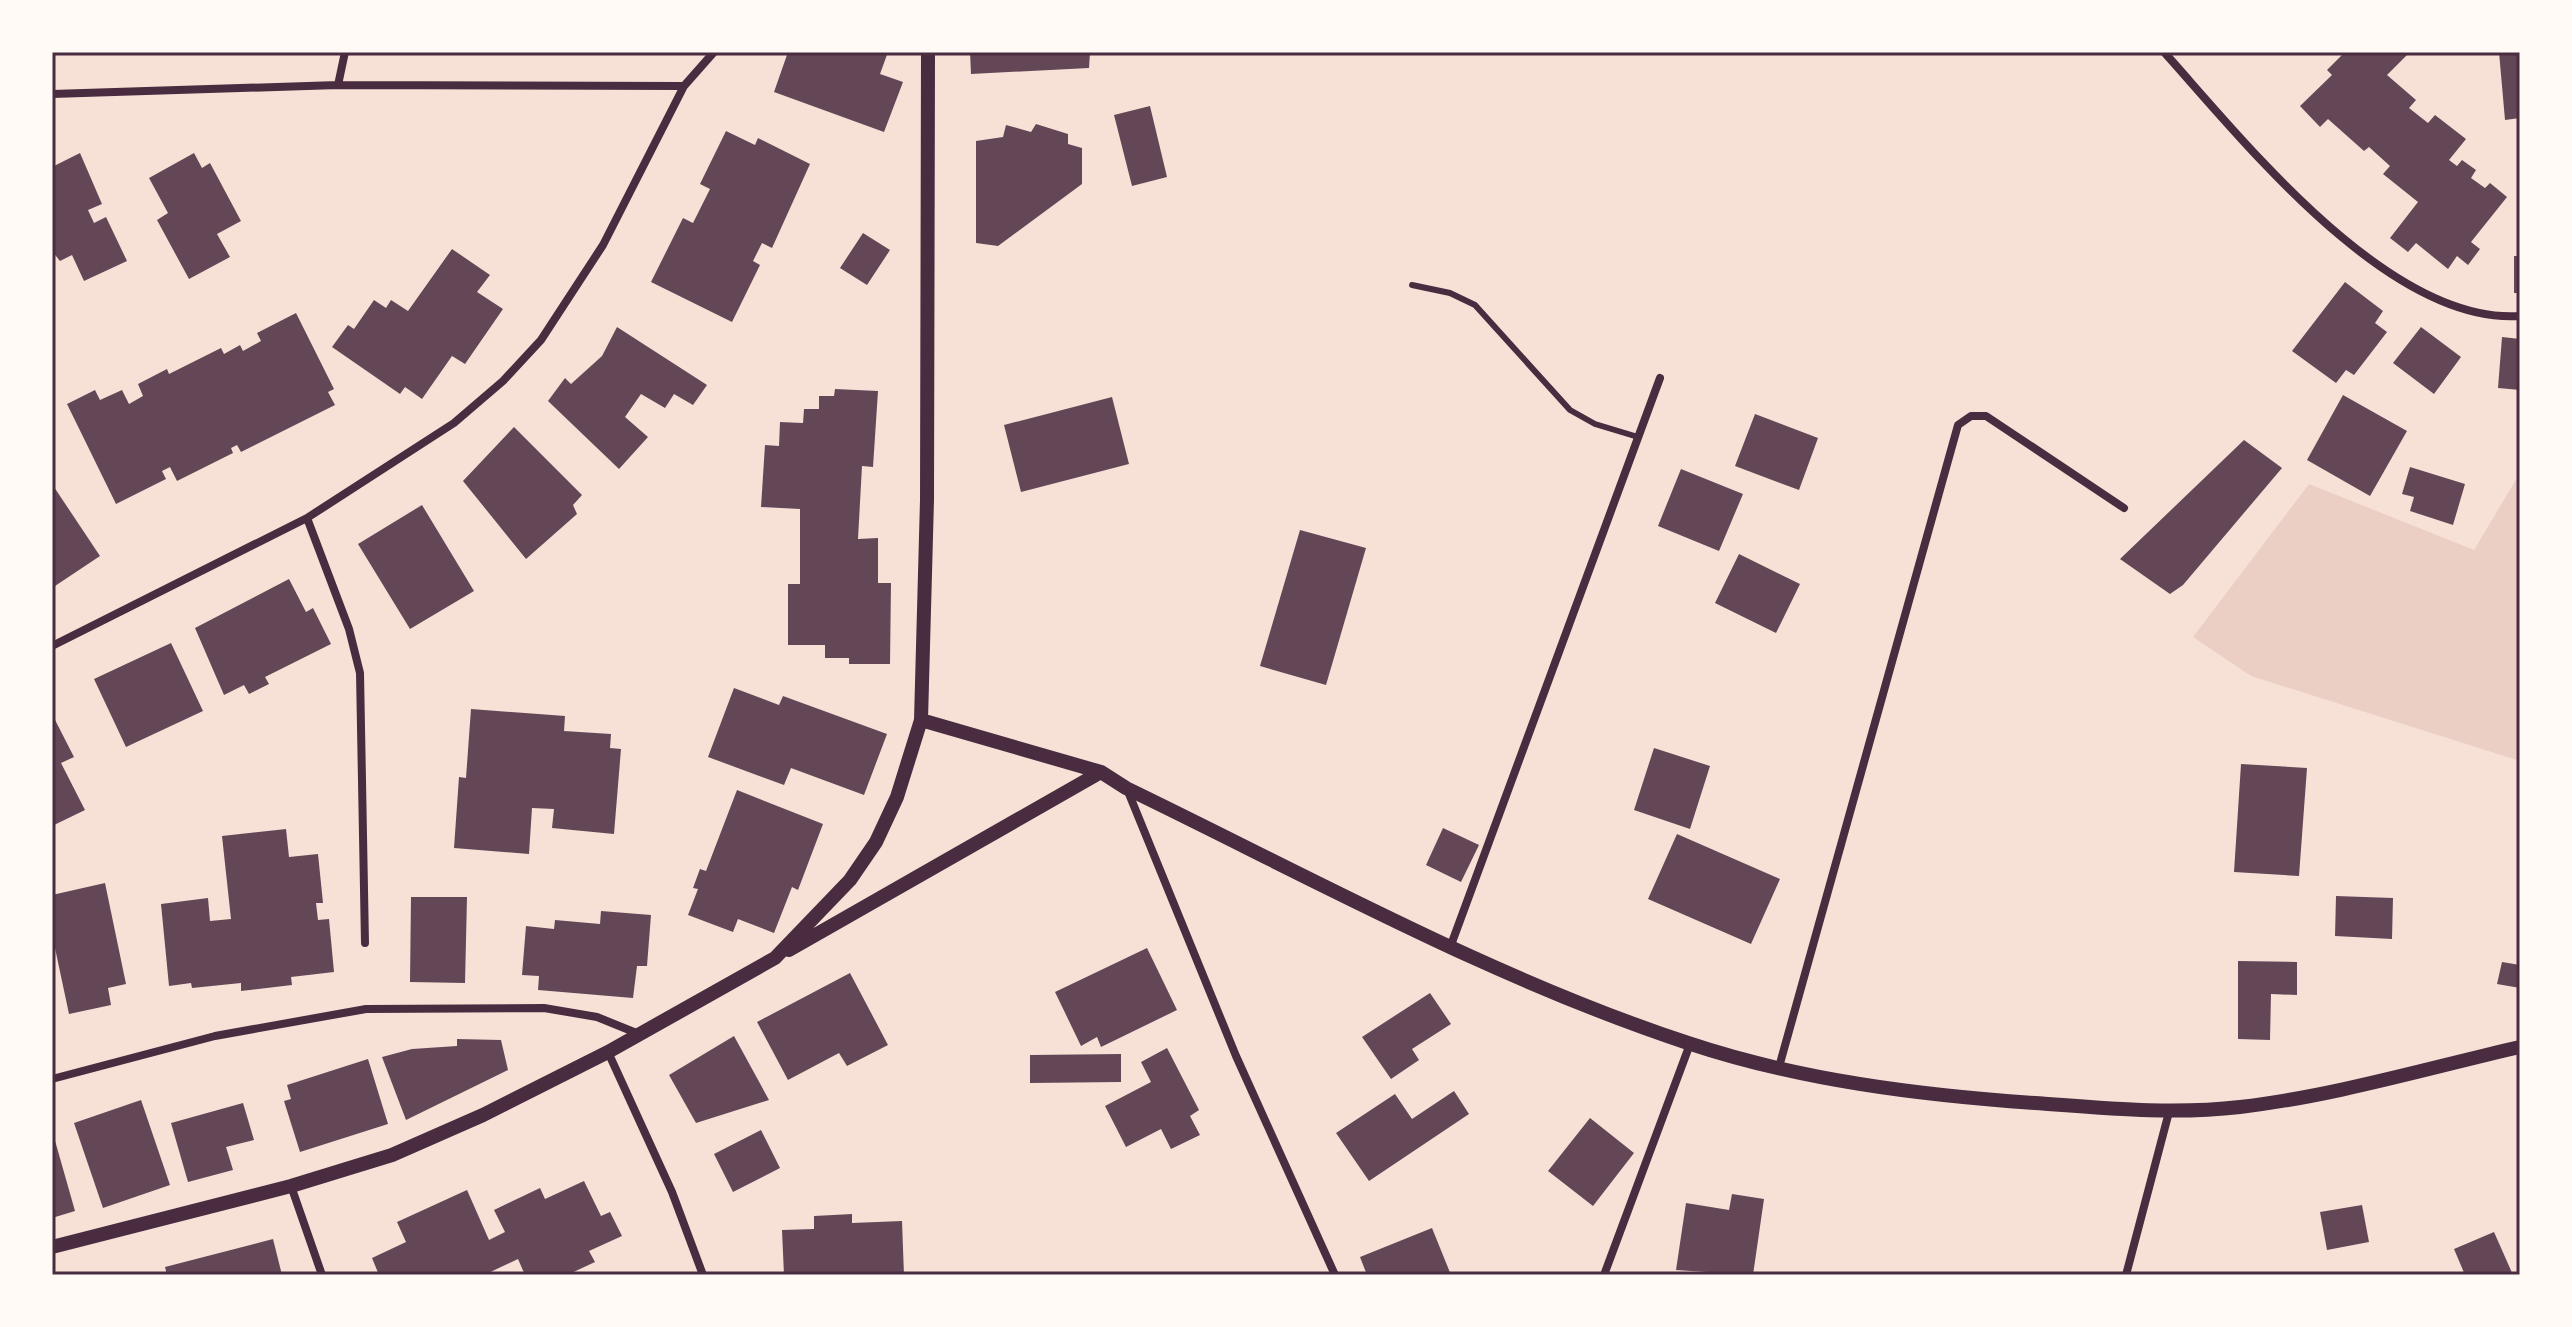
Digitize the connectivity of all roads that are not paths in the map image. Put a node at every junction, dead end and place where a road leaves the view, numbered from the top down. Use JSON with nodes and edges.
{"nodes":[{"id":1,"x":345,"y":52,"type":"edge"},
{"id":2,"x":714,"y":52,"type":"edge"},
{"id":3,"x":928,"y":52,"type":"edge"},
{"id":4,"x":2164,"y":52,"type":"edge"},
{"id":5,"x":338,"y":85,"type":"junction"},
{"id":6,"x":684,"y":86,"type":"junction"},
{"id":7,"x":52,"y":94,"type":"edge"},
{"id":8,"x":1412,"y":285,"type":"dead end"},
{"id":9,"x":2520,"y":316,"type":"edge"},
{"id":10,"x":1660,"y":378,"type":"dead end"},
{"id":11,"x":1638,"y":437,"type":"junction"},
{"id":12,"x":2124,"y":508,"type":"dead end"},
{"id":13,"x":307,"y":518,"type":"junction"},
{"id":14,"x":52,"y":646,"type":"edge"},
{"id":15,"x":921,"y":720,"type":"junction"},
{"id":16,"x":1101,"y":772,"type":"junction"},
{"id":17,"x":1126,"y":788,"type":"junction"},
{"id":18,"x":365,"y":943,"type":"dead end"},
{"id":19,"x":1451,"y":945,"type":"junction"},
{"id":20,"x":775,"y":958,"type":"junction"},
{"id":21,"x":640,"y":1034,"type":"junction"},
{"id":22,"x":1690,"y":1044,"type":"junction"},
{"id":23,"x":2520,"y":1047,"type":"edge"},
{"id":24,"x":608,"y":1052,"type":"junction"},
{"id":25,"x":1779,"y":1067,"type":"junction"},
{"id":26,"x":52,"y":1079,"type":"edge"},
{"id":27,"x":2169,"y":1112,"type":"junction"},
{"id":28,"x":291,"y":1186,"type":"junction"},
{"id":29,"x":52,"y":1247,"type":"edge"},
{"id":30,"x":322,"y":1275,"type":"edge"},
{"id":31,"x":703,"y":1275,"type":"edge"},
{"id":32,"x":1335,"y":1275,"type":"edge"},
{"id":33,"x":1604,"y":1275,"type":"edge"},
{"id":34,"x":2126,"y":1275,"type":"edge"}],
"edges":[{"from":1,"to":5,"type":"street"},
{"from":2,"to":6,"type":"street"},
{"from":3,"to":15,"type":"street"},
{"from":4,"to":9,"type":"street"},
{"from":5,"to":6,"type":"street"},
{"from":5,"to":7,"type":"street"},
{"from":6,"to":13,"type":"street"},
{"from":8,"to":11,"type":"lane"},
{"from":10,"to":11,"type":"street"},
{"from":11,"to":19,"type":"street"},
{"from":12,"to":25,"type":"street"},
{"from":13,"to":14,"type":"street"},
{"from":13,"to":18,"type":"street"},
{"from":15,"to":16,"type":"street"},
{"from":15,"to":20,"type":"street"},
{"from":16,"to":17,"type":"street"},
{"from":16,"to":20,"type":"street"},
{"from":17,"to":19,"type":"street"},
{"from":17,"to":32,"type":"street"},
{"from":19,"to":22,"type":"street"},
{"from":20,"to":21,"type":"street"},
{"from":21,"to":24,"type":"street"},
{"from":21,"to":26,"type":"street"},
{"from":22,"to":25,"type":"street"},
{"from":22,"to":33,"type":"street"},
{"from":23,"to":27,"type":"street"},
{"from":24,"to":28,"type":"street"},
{"from":24,"to":31,"type":"street"},
{"from":25,"to":27,"type":"street"},
{"from":27,"to":34,"type":"street"},
{"from":28,"to":29,"type":"street"},
{"from":28,"to":30,"type":"street"}]}
